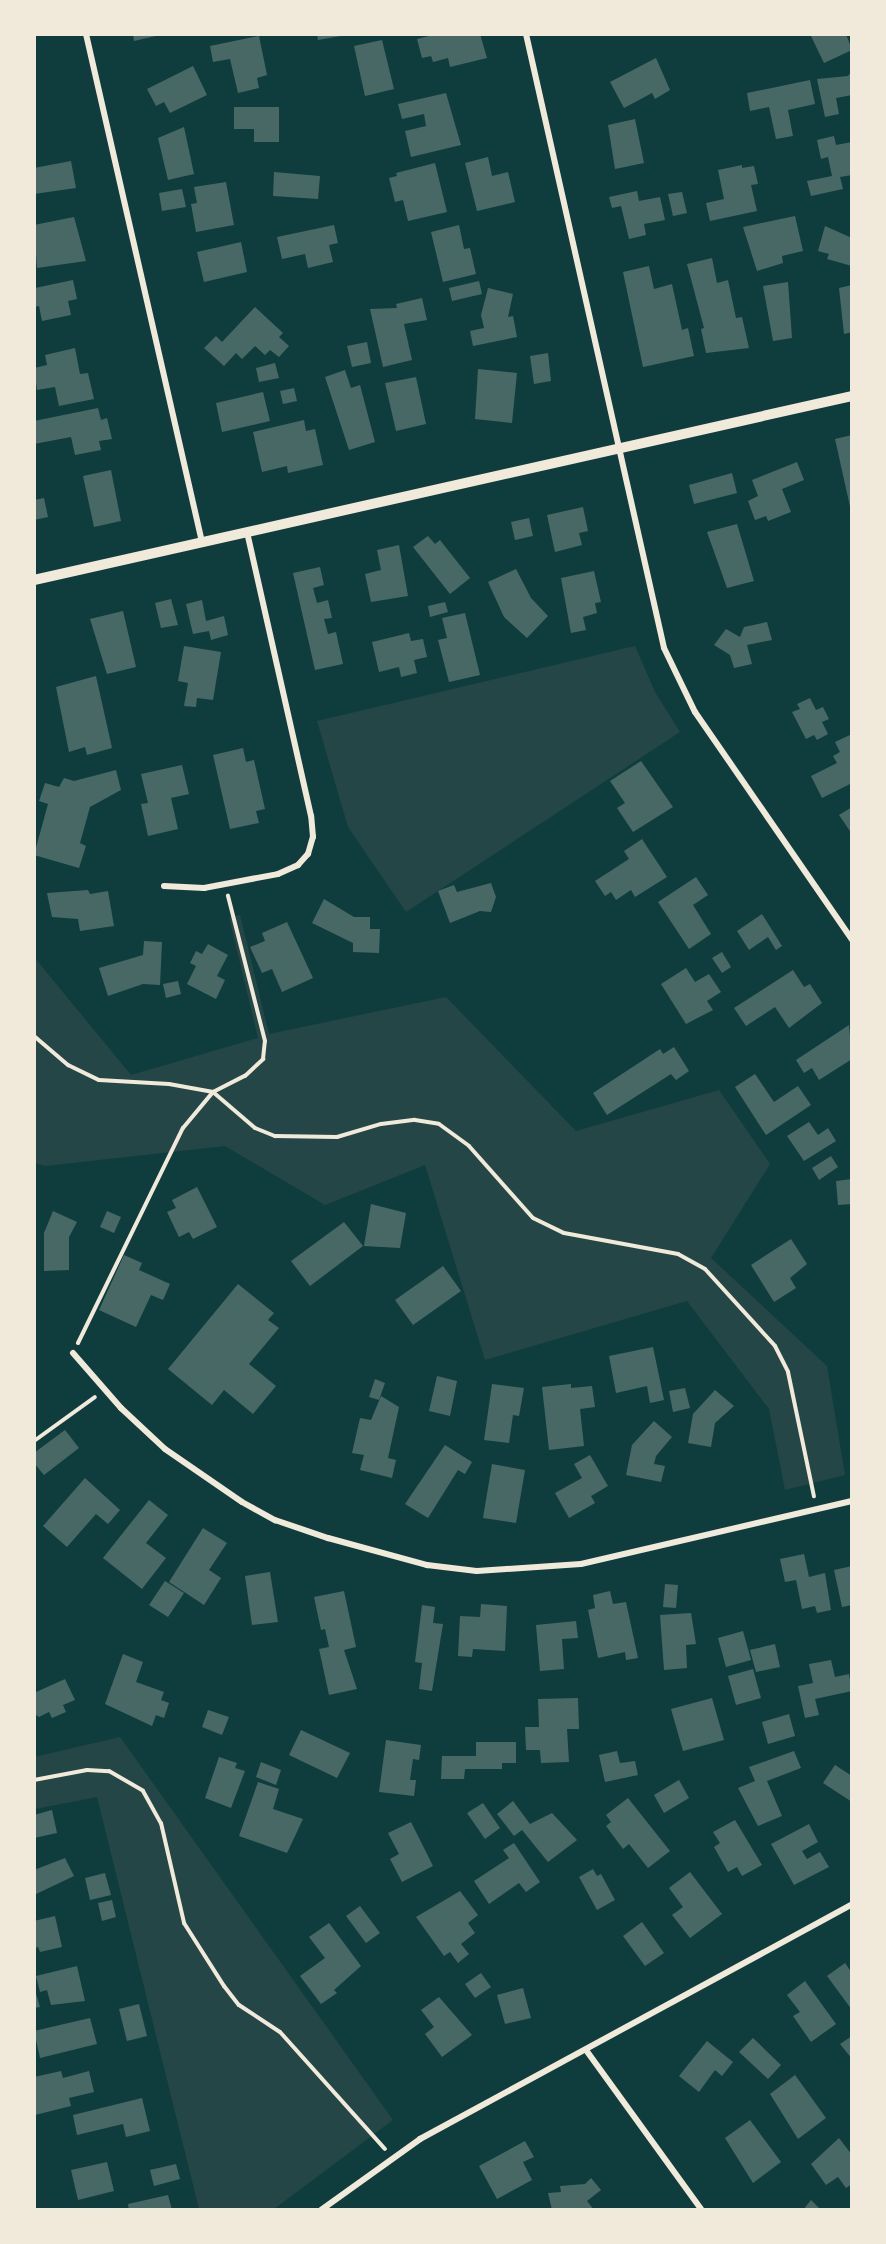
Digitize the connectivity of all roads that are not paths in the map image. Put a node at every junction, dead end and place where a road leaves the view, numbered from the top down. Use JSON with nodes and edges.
{"nodes":[{"id":1,"x":86,"y":34,"type":"edge"},
{"id":2,"x":526,"y":34,"type":"edge"},
{"id":3,"x":852,"y":396,"type":"edge"},
{"id":4,"x":620,"y":449,"type":"junction"},
{"id":5,"x":247,"y":533,"type":"junction"},
{"id":6,"x":202,"y":542,"type":"junction"},
{"id":7,"x":34,"y":580,"type":"edge"},
{"id":8,"x":164,"y":886,"type":"dead end"},
{"id":9,"x":852,"y":940,"type":"edge"},
{"id":10,"x":73,"y":1353,"type":"road end"},
{"id":11,"x":852,"y":1501,"type":"edge"},
{"id":12,"x":852,"y":1904,"type":"edge"},
{"id":13,"x":586,"y":2050,"type":"junction"},
{"id":14,"x":321,"y":2210,"type":"edge"},
{"id":15,"x":702,"y":2210,"type":"edge"}],
"edges":[{"from":1,"to":6,"type":"street"},
{"from":2,"to":4,"type":"street"},
{"from":3,"to":4,"type":"street"},
{"from":4,"to":5,"type":"street"},
{"from":4,"to":9,"type":"street"},
{"from":5,"to":6,"type":"street"},
{"from":5,"to":8,"type":"street"},
{"from":6,"to":7,"type":"street"},
{"from":10,"to":11,"type":"street"},
{"from":12,"to":13,"type":"street"},
{"from":13,"to":14,"type":"street"},
{"from":13,"to":15,"type":"street"}]}
